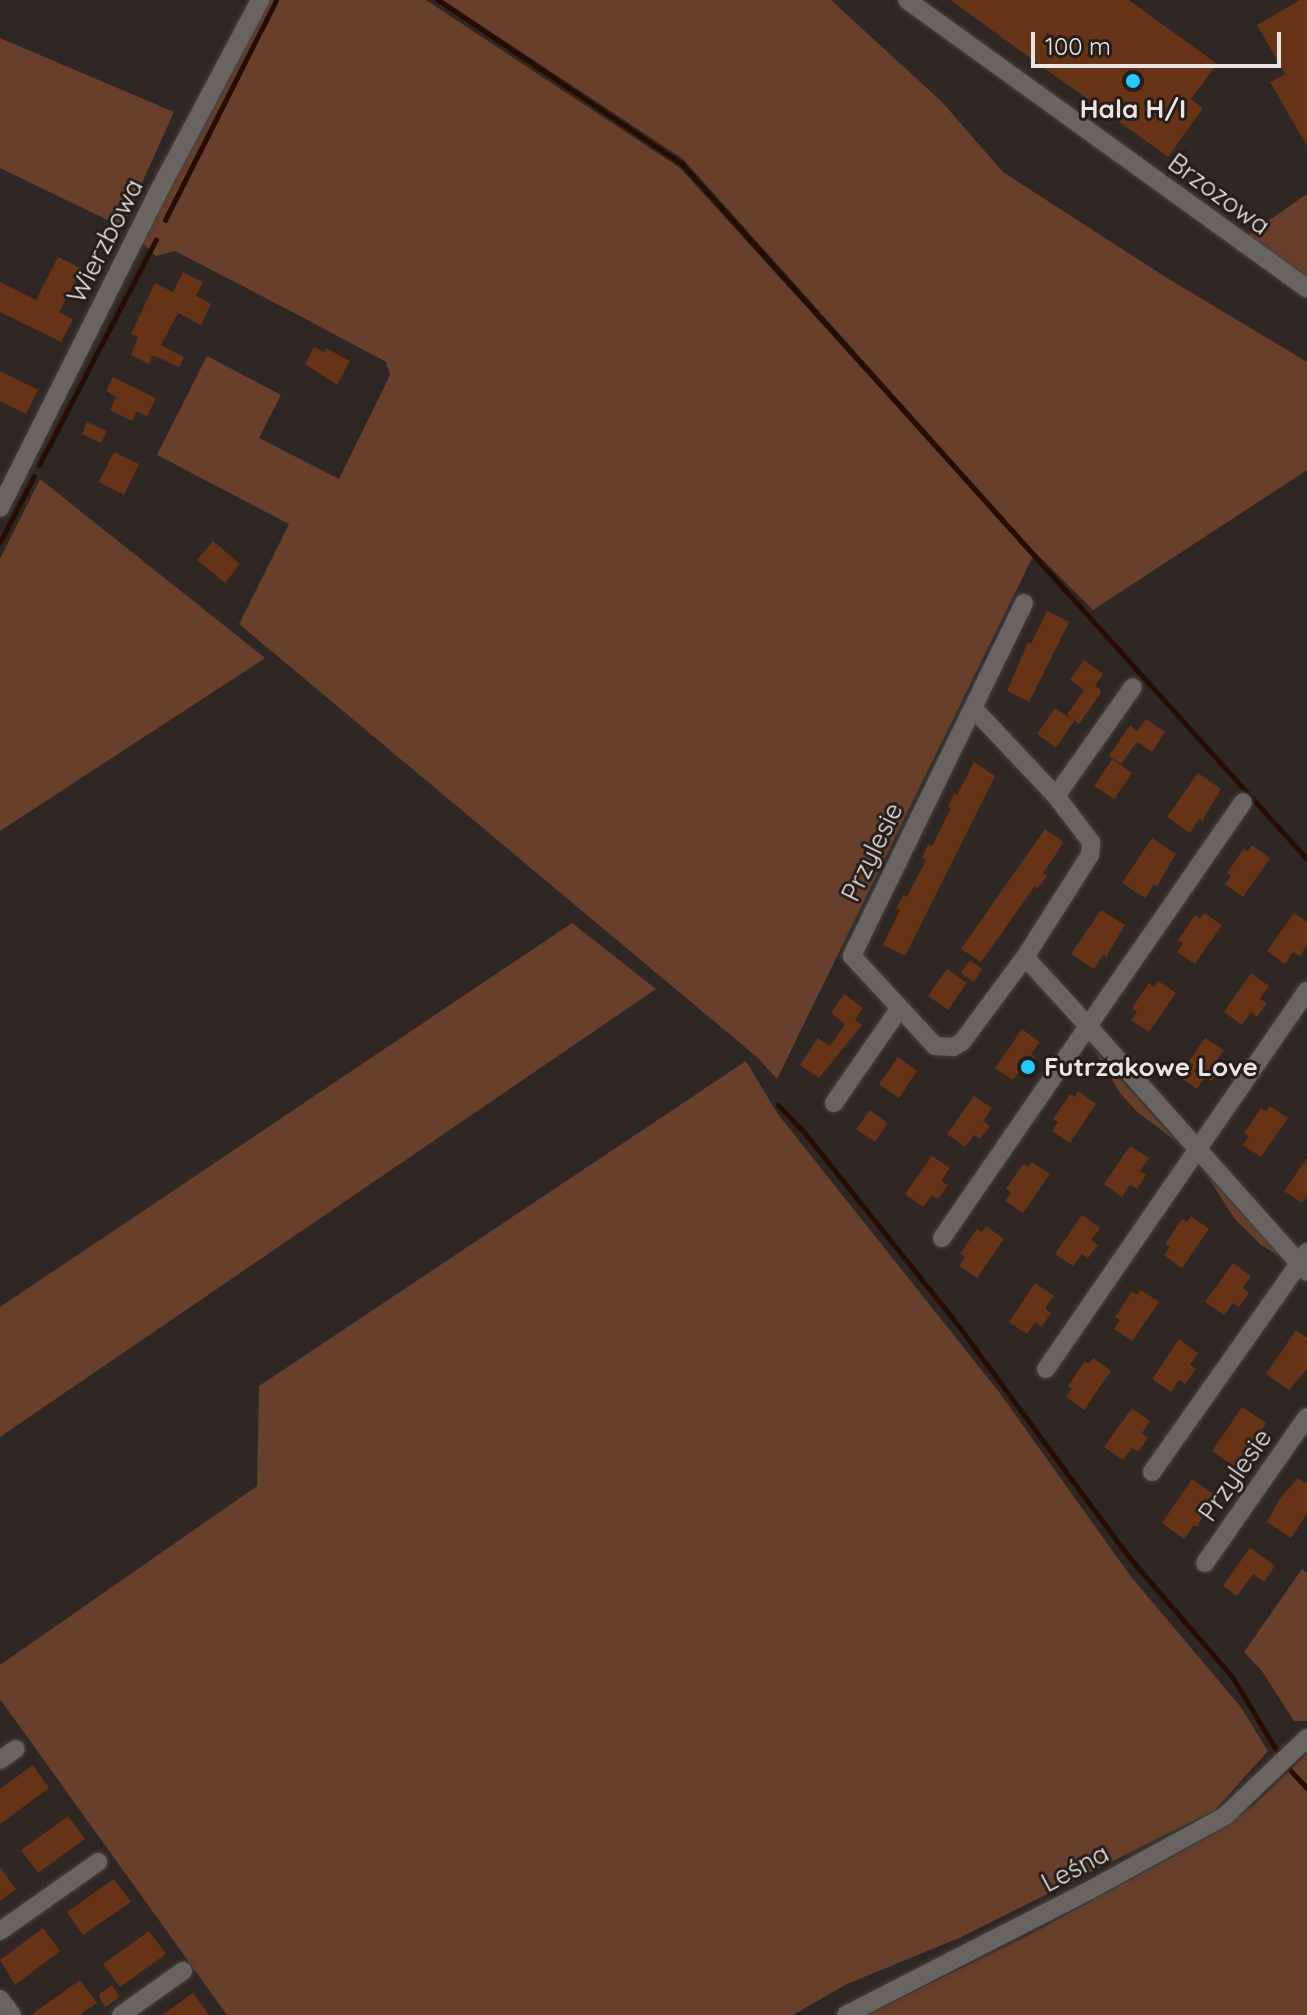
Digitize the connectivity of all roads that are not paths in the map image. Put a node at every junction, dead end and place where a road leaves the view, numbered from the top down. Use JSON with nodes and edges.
{"nodes":[{"id":1,"x":260,"y":0,"type":"edge"},
{"id":2,"x":907,"y":0,"type":"edge"},
{"id":3,"x":1307,"y":289,"type":"edge"},
{"id":4,"x":0,"y":508,"type":"edge"},
{"id":5,"x":1024,"y":603,"type":"dead end"},
{"id":6,"x":1133,"y":687,"type":"dead end"},
{"id":7,"x":973,"y":708,"type":"junction"},
{"id":8,"x":1056,"y":796,"type":"junction"},
{"id":9,"x":1243,"y":802,"type":"dead end"},
{"id":10,"x":1025,"y":957,"type":"junction"},
{"id":11,"x":1307,"y":991,"type":"edge"},
{"id":12,"x":899,"y":1009,"type":"junction"},
{"id":13,"x":1088,"y":1026,"type":"junction"},
{"id":14,"x":834,"y":1103,"type":"dead end"},
{"id":15,"x":1197,"y":1148,"type":"junction"},
{"id":16,"x":942,"y":1238,"type":"dead end"},
{"id":17,"x":1304,"y":1262,"type":"edge"},
{"id":18,"x":1046,"y":1369,"type":"dead end"},
{"id":19,"x":1307,"y":1417,"type":"edge"},
{"id":20,"x":1152,"y":1472,"type":"dead end"},
{"id":21,"x":1205,"y":1563,"type":"dead end"},
{"id":22,"x":1307,"y":1738,"type":"edge"},
{"id":23,"x":16,"y":1749,"type":"dead end"},
{"id":24,"x":0,"y":1760,"type":"edge"},
{"id":25,"x":98,"y":1862,"type":"dead end"},
{"id":26,"x":0,"y":1931,"type":"edge"},
{"id":27,"x":183,"y":1971,"type":"dead end"},
{"id":28,"x":0,"y":1999,"type":"edge"},
{"id":29,"x":12,"y":2015,"type":"edge"},
{"id":30,"x":121,"y":2015,"type":"edge"},
{"id":31,"x":846,"y":2015,"type":"edge"}],
"edges":[{"from":1,"to":4,"type":"street","name":"Wierzbowa"},
{"from":2,"to":3,"type":"street","name":"Brzozowa"},
{"from":5,"to":7,"type":"street","name":"Przylesie"},
{"from":6,"to":8,"type":"street"},
{"from":7,"to":8,"type":"street","name":"Przylesie"},
{"from":7,"to":12,"type":"street","name":"Przylesie"},
{"from":8,"to":10,"type":"street","name":"Przylesie"},
{"from":9,"to":13,"type":"street"},
{"from":10,"to":12,"type":"street","name":"Przylesie"},
{"from":10,"to":13,"type":"street"},
{"from":11,"to":15,"type":"street"},
{"from":12,"to":14,"type":"street"},
{"from":13,"to":15,"type":"street"},
{"from":13,"to":16,"type":"street"},
{"from":15,"to":17,"type":"street"},
{"from":15,"to":18,"type":"street"},
{"from":17,"to":20,"type":"street"},
{"from":19,"to":21,"type":"street","name":"Przylesie"},
{"from":22,"to":31,"type":"street","name":"Leśna"},
{"from":23,"to":24,"type":"street"},
{"from":25,"to":26,"type":"street"},
{"from":27,"to":30,"type":"street"},
{"from":28,"to":29,"type":"street"}]}
